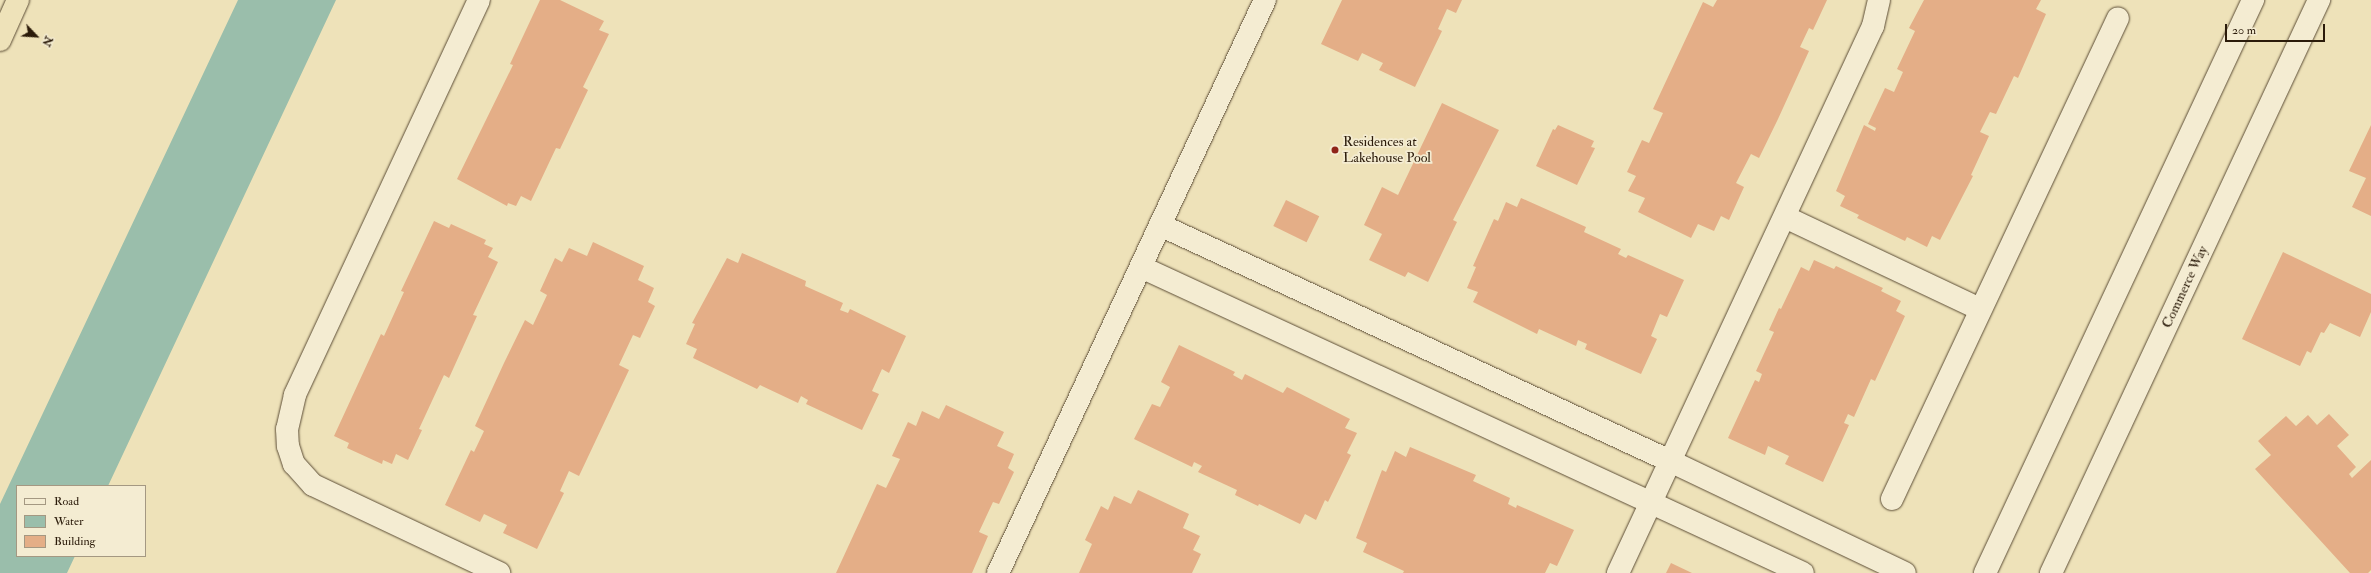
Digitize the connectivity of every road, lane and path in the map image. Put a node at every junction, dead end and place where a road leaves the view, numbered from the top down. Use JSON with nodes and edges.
{"nodes":[{"id":1,"x":18,"y":0,"type":"edge"},
{"id":2,"x":479,"y":0,"type":"edge"},
{"id":3,"x":1265,"y":0,"type":"edge"},
{"id":4,"x":1879,"y":0,"type":"edge"},
{"id":5,"x":2253,"y":0,"type":"edge"},
{"id":6,"x":2319,"y":0,"type":"edge"},
{"id":7,"x":2118,"y":18,"type":"dead end"},
{"id":8,"x":0,"y":40,"type":"edge"},
{"id":9,"x":1785,"y":217,"type":"junction"},
{"id":10,"x":1160,"y":225,"type":"junction"},
{"id":11,"x":1141,"y":267,"type":"junction"},
{"id":12,"x":1980,"y":309,"type":"junction"},
{"id":13,"x":1670,"y":461,"type":"junction"},
{"id":14,"x":1892,"y":499,"type":"dead end"},
{"id":15,"x":1651,"y":503,"type":"junction"},
{"id":16,"x":499,"y":573,"type":"edge"},
{"id":17,"x":998,"y":573,"type":"edge"},
{"id":18,"x":1618,"y":573,"type":"edge"},
{"id":19,"x":1802,"y":573,"type":"edge"},
{"id":20,"x":1905,"y":573,"type":"edge"},
{"id":21,"x":1985,"y":573,"type":"edge"},
{"id":22,"x":2051,"y":573,"type":"edge"}],
"edges":[{"from":1,"to":8,"type":"highway"},
{"from":2,"to":16,"type":"street"},
{"from":3,"to":10,"type":"street"},
{"from":4,"to":9,"type":"street"},
{"from":5,"to":21,"type":"street"},
{"from":6,"to":22,"type":"street","name":"Commerce Way"},
{"from":7,"to":12,"type":"street"},
{"from":9,"to":12,"type":"street"},
{"from":9,"to":13,"type":"street"},
{"from":10,"to":11,"type":"street"},
{"from":10,"to":13,"type":"street"},
{"from":11,"to":15,"type":"street"},
{"from":11,"to":17,"type":"street"},
{"from":12,"to":14,"type":"street"},
{"from":13,"to":15,"type":"street"},
{"from":13,"to":20,"type":"street"},
{"from":15,"to":18,"type":"street"},
{"from":15,"to":19,"type":"street"}]}
